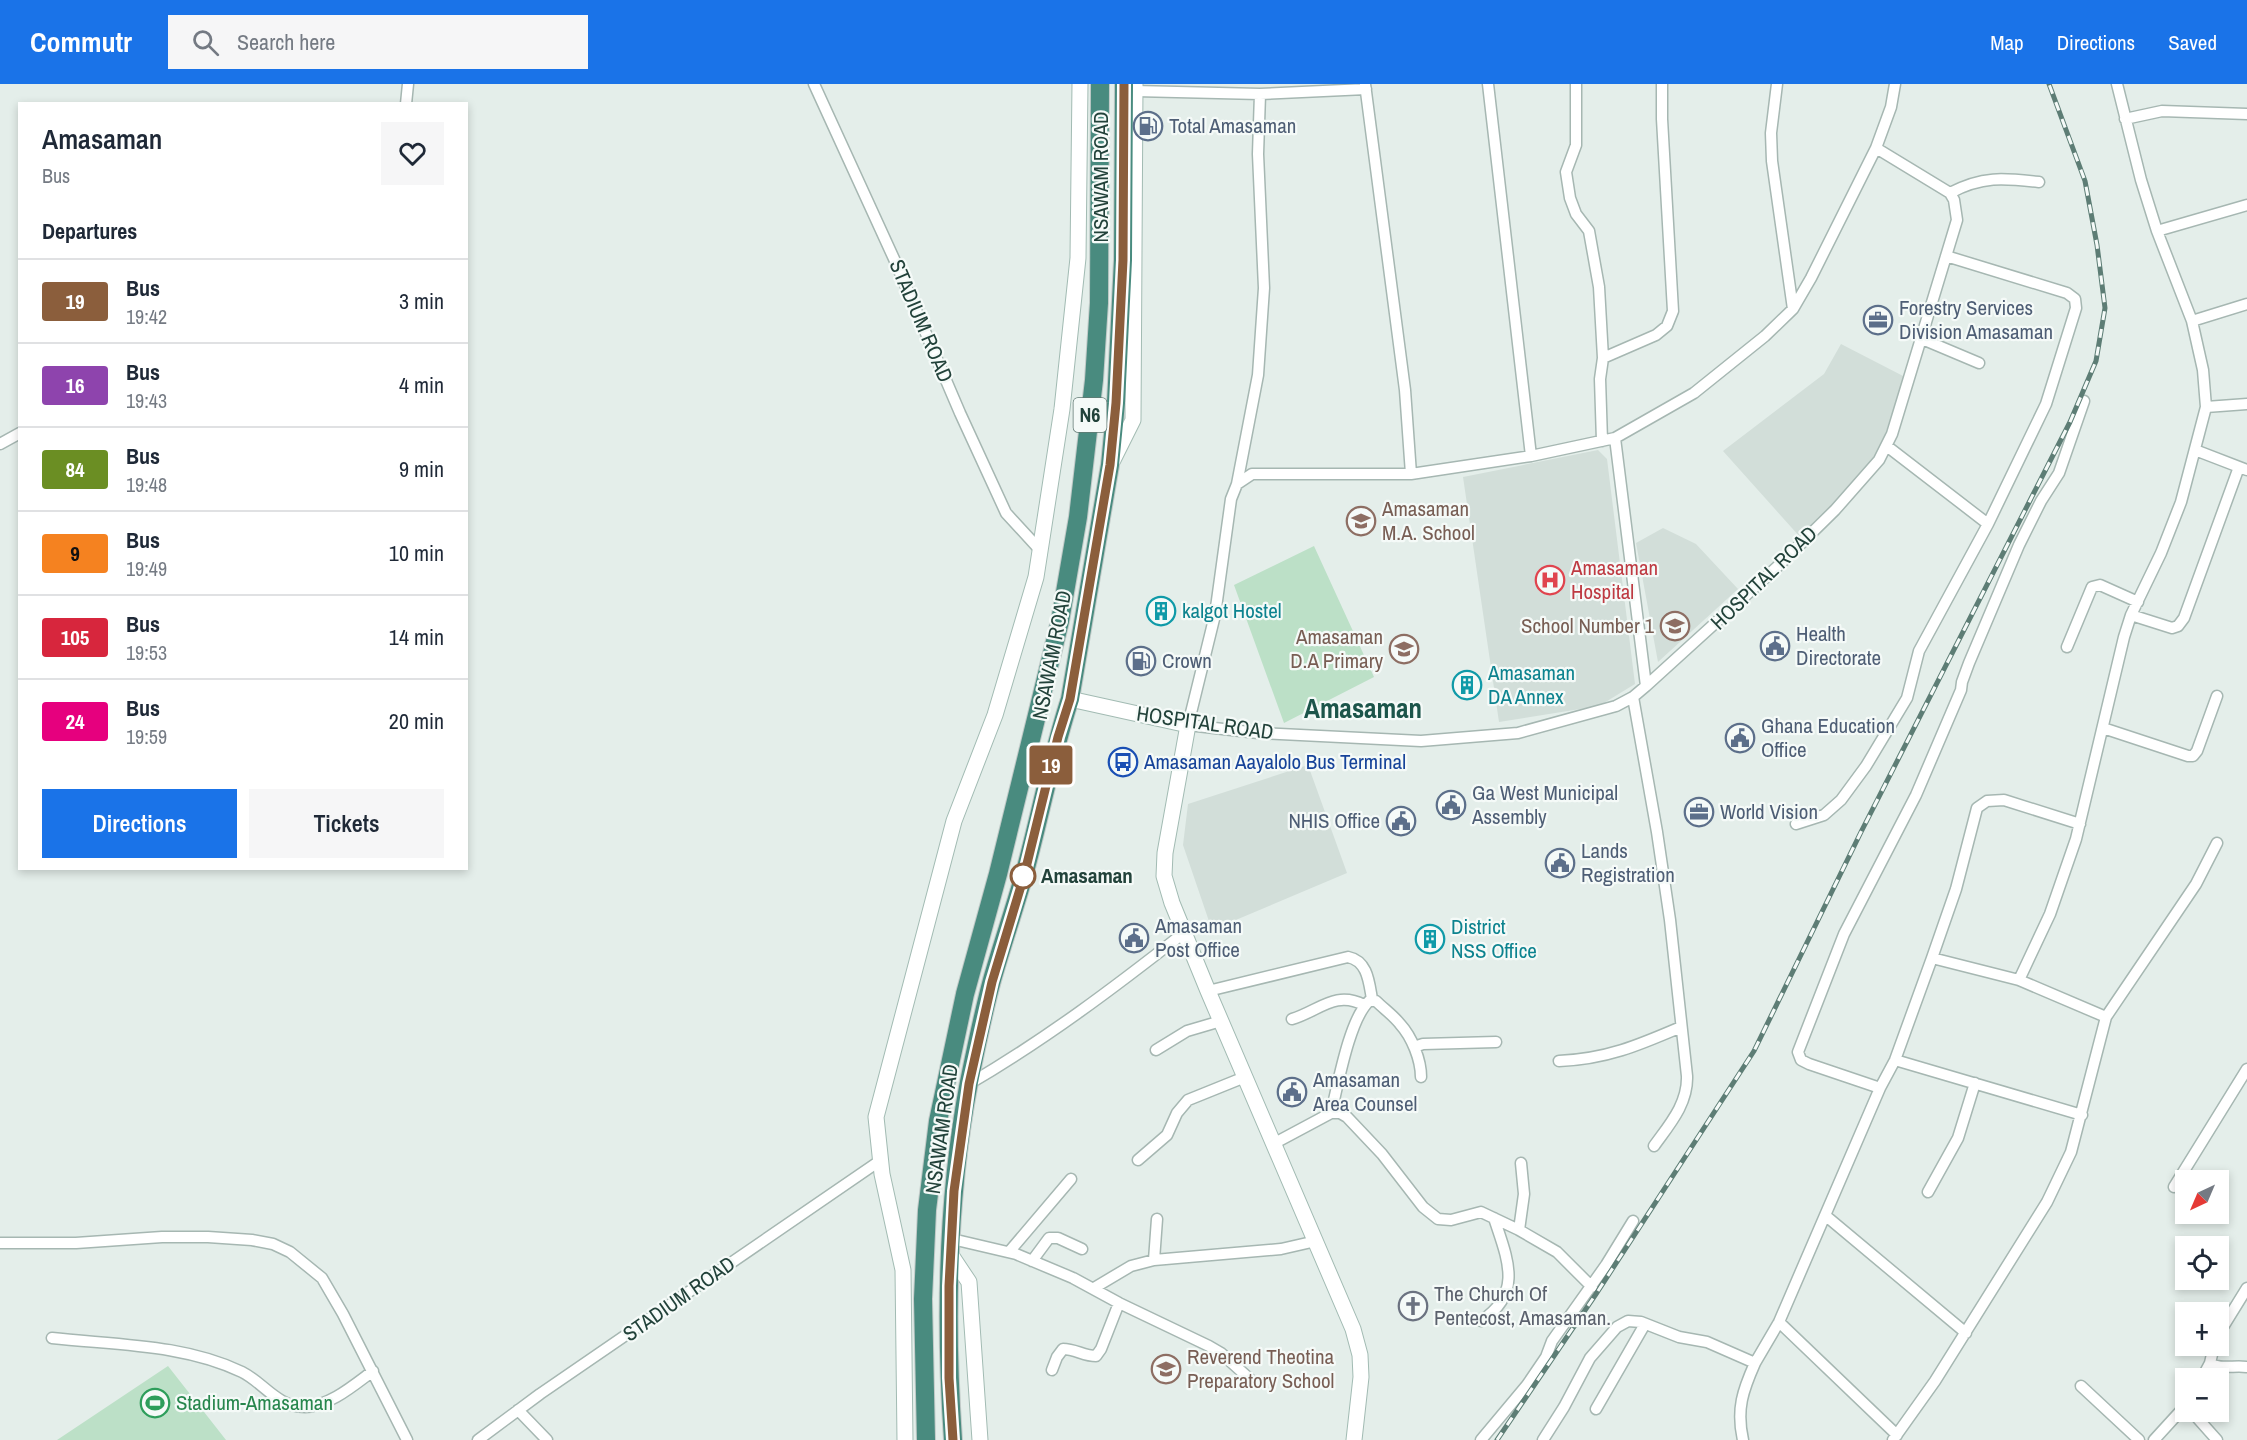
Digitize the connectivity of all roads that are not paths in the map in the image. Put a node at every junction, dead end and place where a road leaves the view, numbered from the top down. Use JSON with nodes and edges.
{"nodes":[{"id":1,"x":408,"y":84,"type":"edge"},
{"id":2,"x":814,"y":84,"type":"edge"},
{"id":3,"x":1080,"y":84,"type":"edge"},
{"id":4,"x":1100,"y":84,"type":"edge"},
{"id":5,"x":1488,"y":84,"type":"edge"},
{"id":6,"x":1576,"y":84,"type":"edge"},
{"id":7,"x":1662,"y":84,"type":"edge"},
{"id":8,"x":1777,"y":84,"type":"edge"},
{"id":9,"x":1895,"y":84,"type":"edge"},
{"id":10,"x":2117,"y":84,"type":"edge"},
{"id":11,"x":1131,"y":86,"type":"edge"},
{"id":12,"x":1366,"y":86,"type":"edge"},
{"id":13,"x":1260,"y":94,"type":"junction"},
{"id":14,"x":406,"y":102,"type":"edge"},
{"id":15,"x":2247,"y":114,"type":"edge"},
{"id":16,"x":2125,"y":119,"type":"junction"},
{"id":17,"x":1876,"y":148,"type":"junction"},
{"id":18,"x":2039,"y":182,"type":"dead end"},
{"id":19,"x":1950,"y":193,"type":"junction"},
{"id":20,"x":2247,"y":205,"type":"edge"},
{"id":21,"x":2157,"y":231,"type":"junction"},
{"id":22,"x":1946,"y":256,"type":"junction"},
{"id":23,"x":2247,"y":304,"type":"edge"},
{"id":24,"x":1792,"y":309,"type":"junction"},
{"id":25,"x":2192,"y":321,"type":"junction"},
{"id":26,"x":1922,"y":339,"type":"junction"},
{"id":27,"x":1603,"y":358,"type":"junction"},
{"id":28,"x":1979,"y":363,"type":"dead end"},
{"id":29,"x":2084,"y":401,"type":"dead end"},
{"id":30,"x":2247,"y":404,"type":"edge"},
{"id":31,"x":2206,"y":407,"type":"junction"},
{"id":32,"x":18,"y":434,"type":"edge"},
{"id":33,"x":1615,"y":438,"type":"junction"},
{"id":34,"x":1602,"y":441,"type":"junction"},
{"id":35,"x":0,"y":444,"type":"edge"},
{"id":36,"x":1888,"y":447,"type":"junction"},
{"id":37,"x":2195,"y":450,"type":"junction"},
{"id":38,"x":1531,"y":456,"type":"junction"},
{"id":39,"x":2243,"y":468,"type":"edge"},
{"id":40,"x":1411,"y":474,"type":"junction"},
{"id":41,"x":1238,"y":483,"type":"junction"},
{"id":42,"x":1988,"y":524,"type":"junction"},
{"id":43,"x":1040,"y":550,"type":"junction"},
{"id":44,"x":2138,"y":602,"type":"junction"},
{"id":45,"x":2131,"y":615,"type":"junction"},
{"id":46,"x":2067,"y":647,"type":"dead end"},
{"id":47,"x":1646,"y":686,"type":"junction"},
{"id":48,"x":2217,"y":696,"type":"dead end"},
{"id":49,"x":1633,"y":697,"type":"junction"},
{"id":50,"x":1070,"y":699,"type":"junction"},
{"id":51,"x":1188,"y":725,"type":"junction"},
{"id":52,"x":2103,"y":728,"type":"junction"},
{"id":53,"x":1797,"y":824,"type":"dead end"},
{"id":54,"x":2080,"y":824,"type":"junction"},
{"id":55,"x":2217,"y":843,"type":"dead end"},
{"id":56,"x":1185,"y":932,"type":"junction"},
{"id":57,"x":1932,"y":958,"type":"junction"},
{"id":58,"x":2019,"y":980,"type":"junction"},
{"id":59,"x":1208,"y":991,"type":"junction"},
{"id":60,"x":1368,"y":1002,"type":"junction"},
{"id":61,"x":2106,"y":1017,"type":"junction"},
{"id":62,"x":1292,"y":1019,"type":"dead end"},
{"id":63,"x":1221,"y":1021,"type":"junction"},
{"id":64,"x":1681,"y":1027,"type":"junction"},
{"id":65,"x":1496,"y":1042,"type":"dead end"},
{"id":66,"x":1414,"y":1047,"type":"junction"},
{"id":67,"x":1156,"y":1050,"type":"dead end"},
{"id":68,"x":1895,"y":1060,"type":"junction"},
{"id":69,"x":1560,"y":1061,"type":"dead end"},
{"id":70,"x":2247,"y":1069,"type":"edge"},
{"id":71,"x":1245,"y":1077,"type":"junction"},
{"id":72,"x":1421,"y":1077,"type":"dead end"},
{"id":73,"x":1975,"y":1083,"type":"junction"},
{"id":74,"x":969,"y":1084,"type":"junction"},
{"id":75,"x":1880,"y":1088,"type":"junction"},
{"id":76,"x":1331,"y":1113,"type":"junction"},
{"id":77,"x":2082,"y":1115,"type":"junction"},
{"id":78,"x":1273,"y":1144,"type":"junction"},
{"id":79,"x":1654,"y":1146,"type":"dead end"},
{"id":80,"x":881,"y":1160,"type":"junction"},
{"id":81,"x":1138,"y":1160,"type":"dead end"},
{"id":82,"x":1521,"y":1163,"type":"dead end"},
{"id":83,"x":1071,"y":1179,"type":"dead end"},
{"id":84,"x":2174,"y":1187,"type":"dead end"},
{"id":85,"x":1928,"y":1192,"type":"dead end"},
{"id":86,"x":1826,"y":1216,"type":"junction"},
{"id":87,"x":1494,"y":1218,"type":"junction"},
{"id":88,"x":1156,"y":1219,"type":"dead end"},
{"id":89,"x":1633,"y":1221,"type":"dead end"},
{"id":90,"x":1519,"y":1230,"type":"junction"},
{"id":91,"x":1316,"y":1241,"type":"junction"},
{"id":92,"x":0,"y":1243,"type":"edge"},
{"id":93,"x":951,"y":1247,"type":"junction"},
{"id":94,"x":1082,"y":1249,"type":"dead end"},
{"id":95,"x":1009,"y":1252,"type":"junction"},
{"id":96,"x":1154,"y":1260,"type":"junction"},
{"id":97,"x":1032,"y":1262,"type":"junction"},
{"id":98,"x":1592,"y":1287,"type":"junction"},
{"id":99,"x":1094,"y":1288,"type":"junction"},
{"id":100,"x":2247,"y":1288,"type":"edge"},
{"id":101,"x":1119,"y":1303,"type":"junction"},
{"id":102,"x":2229,"y":1317,"type":"edge"},
{"id":103,"x":1481,"y":1321,"type":"dead end"},
{"id":104,"x":1779,"y":1322,"type":"junction"},
{"id":105,"x":1645,"y":1324,"type":"junction"},
{"id":106,"x":1966,"y":1333,"type":"junction"},
{"id":107,"x":52,"y":1338,"type":"dead end"},
{"id":108,"x":2212,"y":1356,"type":"edge"},
{"id":109,"x":1755,"y":1363,"type":"junction"},
{"id":110,"x":2210,"y":1363,"type":"junction"},
{"id":111,"x":2247,"y":1367,"type":"edge"},
{"id":112,"x":2207,"y":1368,"type":"edge"},
{"id":113,"x":373,"y":1371,"type":"junction"},
{"id":114,"x":1052,"y":1371,"type":"dead end"},
{"id":115,"x":1252,"y":1381,"type":"dead end"},
{"id":116,"x":2081,"y":1386,"type":"dead end"},
{"id":117,"x":1596,"y":1409,"type":"dead end"},
{"id":118,"x":518,"y":1410,"type":"junction"},
{"id":119,"x":2175,"y":1417,"type":"edge"},
{"id":120,"x":2201,"y":1422,"type":"edge"},
{"id":121,"x":1895,"y":1437,"type":"edge"},
{"id":122,"x":407,"y":1440,"type":"edge"},
{"id":123,"x":478,"y":1440,"type":"edge"},
{"id":124,"x":547,"y":1440,"type":"edge"},
{"id":125,"x":905,"y":1440,"type":"edge"},
{"id":126,"x":926,"y":1440,"type":"edge"},
{"id":127,"x":953,"y":1440,"type":"edge"},
{"id":128,"x":980,"y":1440,"type":"edge"},
{"id":129,"x":1354,"y":1440,"type":"edge"},
{"id":130,"x":1481,"y":1440,"type":"edge"},
{"id":131,"x":1543,"y":1440,"type":"edge"},
{"id":132,"x":1743,"y":1440,"type":"edge"},
{"id":133,"x":2139,"y":1440,"type":"edge"},
{"id":134,"x":2154,"y":1440,"type":"edge"},
{"id":135,"x":2217,"y":1440,"type":"edge"}],
"edges":[{"from":1,"to":14,"type":"street"},
{"from":2,"to":43,"type":"street","name":"STADIUM ROAD"},
{"from":3,"to":43,"type":"main road"},
{"from":4,"to":126,"type":"highway","name":"NSAWAM ROAD","number":"N6"},
{"from":5,"to":38,"type":"street"},
{"from":6,"to":27,"type":"street"},
{"from":7,"to":27,"type":"street"},
{"from":8,"to":24,"type":"street"},
{"from":9,"to":17,"type":"street"},
{"from":10,"to":16,"type":"street"},
{"from":11,"to":13,"type":"street"},
{"from":11,"to":50,"type":"highway","name":"NSAWAM ROAD","number":"N6"},
{"from":12,"to":13,"type":"street"},
{"from":12,"to":40,"type":"street"},
{"from":13,"to":41,"type":"street"},
{"from":15,"to":16,"type":"street"},
{"from":16,"to":21,"type":"street"},
{"from":17,"to":19,"type":"street"},
{"from":17,"to":24,"type":"street"},
{"from":18,"to":19,"type":"street"},
{"from":19,"to":22,"type":"street","name":"HOSPITAL ROAD"},
{"from":20,"to":21,"type":"street"},
{"from":21,"to":25,"type":"street"},
{"from":22,"to":26,"type":"street","name":"HOSPITAL ROAD"},
{"from":22,"to":42,"type":"street"},
{"from":23,"to":25,"type":"street"},
{"from":24,"to":33,"type":"street"},
{"from":25,"to":31,"type":"street"},
{"from":26,"to":28,"type":"street"},
{"from":26,"to":36,"type":"street","name":"HOSPITAL ROAD"},
{"from":27,"to":34,"type":"street"},
{"from":29,"to":75,"type":"street"},
{"from":30,"to":31,"type":"street"},
{"from":31,"to":37,"type":"street"},
{"from":32,"to":35,"type":"street"},
{"from":33,"to":34,"type":"street"},
{"from":33,"to":47,"type":"street"},
{"from":34,"to":38,"type":"street"},
{"from":36,"to":42,"type":"street"},
{"from":36,"to":47,"type":"street","name":"HOSPITAL ROAD"},
{"from":37,"to":39,"type":"street"},
{"from":37,"to":44,"type":"street"},
{"from":38,"to":40,"type":"street"},
{"from":39,"to":45,"type":"street"},
{"from":40,"to":41,"type":"street"},
{"from":41,"to":51,"type":"street"},
{"from":42,"to":53,"type":"street"},
{"from":43,"to":80,"type":"main road"},
{"from":44,"to":45,"type":"street"},
{"from":44,"to":46,"type":"street"},
{"from":45,"to":52,"type":"street"},
{"from":47,"to":49,"type":"street","name":"HOSPITAL ROAD"},
{"from":48,"to":52,"type":"street"},
{"from":49,"to":51,"type":"street","name":"HOSPITAL ROAD"},
{"from":49,"to":64,"type":"street"},
{"from":50,"to":51,"type":"main road","name":"HOSPITAL ROAD"},
{"from":50,"to":74,"type":"highway","name":"NSAWAM ROAD","number":"N6"},
{"from":51,"to":56,"type":"main road"},
{"from":52,"to":54,"type":"street"},
{"from":54,"to":57,"type":"street"},
{"from":54,"to":58,"type":"street"},
{"from":55,"to":61,"type":"street"},
{"from":56,"to":59,"type":"main road"},
{"from":56,"to":74,"type":"street"},
{"from":57,"to":58,"type":"street"},
{"from":57,"to":68,"type":"street"},
{"from":58,"to":61,"type":"street"},
{"from":59,"to":60,"type":"street"},
{"from":59,"to":63,"type":"main road"},
{"from":60,"to":62,"type":"street"},
{"from":60,"to":66,"type":"street"},
{"from":60,"to":76,"type":"street"},
{"from":61,"to":77,"type":"street"},
{"from":63,"to":67,"type":"street"},
{"from":63,"to":71,"type":"main road"},
{"from":64,"to":69,"type":"street"},
{"from":64,"to":79,"type":"street"},
{"from":65,"to":66,"type":"street"},
{"from":66,"to":72,"type":"street"},
{"from":68,"to":73,"type":"street"},
{"from":68,"to":75,"type":"street"},
{"from":70,"to":84,"type":"street"},
{"from":71,"to":78,"type":"main road"},
{"from":71,"to":81,"type":"street"},
{"from":73,"to":77,"type":"street"},
{"from":73,"to":85,"type":"street"},
{"from":74,"to":93,"type":"highway","name":"NSAWAM ROAD","number":"N6"},
{"from":75,"to":86,"type":"street"},
{"from":76,"to":78,"type":"street"},
{"from":76,"to":87,"type":"street"},
{"from":77,"to":106,"type":"street"},
{"from":78,"to":91,"type":"main road"},
{"from":80,"to":118,"type":"street","name":"STADIUM ROAD"},
{"from":80,"to":125,"type":"main road"},
{"from":82,"to":90,"type":"street"},
{"from":83,"to":95,"type":"street"},
{"from":86,"to":104,"type":"street"},
{"from":86,"to":106,"type":"street"},
{"from":87,"to":90,"type":"street"},
{"from":87,"to":103,"type":"street"},
{"from":88,"to":96,"type":"street"},
{"from":89,"to":98,"type":"street"},
{"from":90,"to":98,"type":"street"},
{"from":91,"to":96,"type":"street"},
{"from":91,"to":129,"type":"main road"},
{"from":92,"to":113,"type":"street"},
{"from":93,"to":95,"type":"street"},
{"from":93,"to":127,"type":"highway","name":"NSAWAM ROAD","number":"N6"},
{"from":93,"to":128,"type":"main road"},
{"from":94,"to":97,"type":"street"},
{"from":95,"to":97,"type":"street"},
{"from":96,"to":99,"type":"street"},
{"from":97,"to":99,"type":"street"},
{"from":98,"to":130,"type":"street"},
{"from":99,"to":101,"type":"street"},
{"from":100,"to":102,"type":"street"},
{"from":101,"to":114,"type":"street"},
{"from":101,"to":115,"type":"street"},
{"from":104,"to":109,"type":"street"},
{"from":104,"to":121,"type":"street"},
{"from":105,"to":109,"type":"street"},
{"from":105,"to":117,"type":"street"},
{"from":105,"to":131,"type":"street"},
{"from":106,"to":121,"type":"street"},
{"from":107,"to":113,"type":"street"},
{"from":108,"to":110,"type":"street"},
{"from":109,"to":132,"type":"street"},
{"from":110,"to":111,"type":"street"},
{"from":110,"to":112,"type":"street"},
{"from":113,"to":122,"type":"street"},
{"from":116,"to":133,"type":"street"},
{"from":118,"to":123,"type":"street","name":"STADIUM ROAD"},
{"from":118,"to":124,"type":"street"},
{"from":119,"to":134,"type":"street"},
{"from":120,"to":135,"type":"street"}]}
